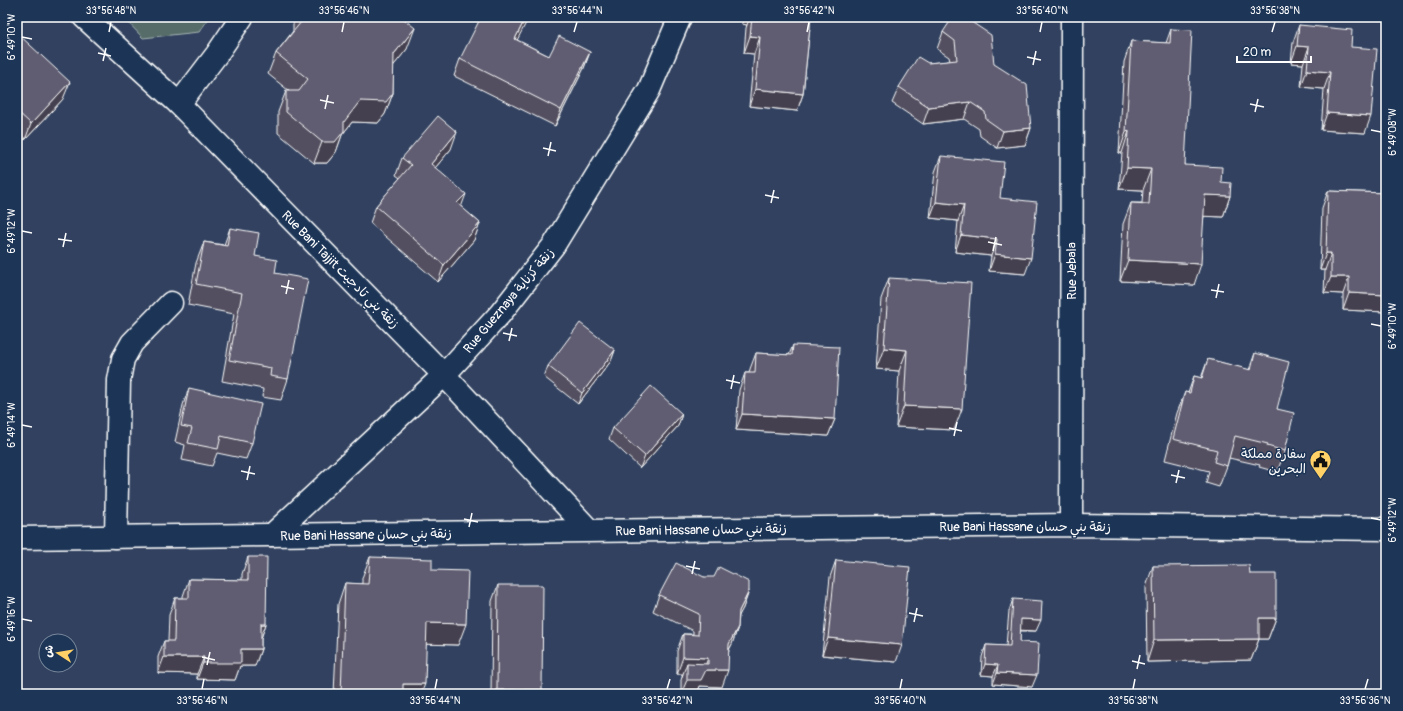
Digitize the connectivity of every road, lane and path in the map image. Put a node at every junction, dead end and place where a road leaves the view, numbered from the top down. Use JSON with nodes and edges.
{"nodes":[{"id":1,"x":84,"y":17,"type":"edge"},
{"id":2,"x":242,"y":17,"type":"edge"},
{"id":3,"x":680,"y":17,"type":"edge"},
{"id":4,"x":1072,"y":17,"type":"edge"},
{"id":5,"x":179,"y":104,"type":"junction"},
{"id":6,"x":171,"y":303,"type":"dead end"},
{"id":7,"x":444,"y":375,"type":"junction"},
{"id":8,"x":1071,"y":525,"type":"junction"},
{"id":9,"x":1386,"y":529,"type":"edge"},
{"id":10,"x":589,"y":530,"type":"junction"},
{"id":11,"x":272,"y":535,"type":"junction"},
{"id":12,"x":116,"y":537,"type":"junction"},
{"id":13,"x":17,"y":538,"type":"edge"}],
"edges":[{"from":1,"to":5,"type":"street","name":"Rue Bani Tajjit زنقة بني تادجيت"},
{"from":2,"to":5,"type":"street"},
{"from":3,"to":7,"type":"street","name":"Rue Gueznaya زنقة كزناية"},
{"from":4,"to":8,"type":"street","name":"Rue Jebala"},
{"from":5,"to":7,"type":"street","name":"Rue Bani Tajjit زنقة بني تادجيت"},
{"from":6,"to":12,"type":"street"},
{"from":7,"to":10,"type":"street","name":"Rue Bani Tajjit زنقة بني تادجيت"},
{"from":7,"to":11,"type":"street","name":"Rue Gueznaya زنقة كزناية"},
{"from":8,"to":9,"type":"street","name":"Rue Bani Hassane زنقة بني حسان"},
{"from":8,"to":10,"type":"street","name":"Rue Bani Hassane زنقة بني حسان"},
{"from":10,"to":11,"type":"street","name":"Rue Bani Hassane زنقة بني حسان"},
{"from":11,"to":12,"type":"street","name":"Rue Bani Hassane زنقة بني حسان"},
{"from":12,"to":13,"type":"street","name":"Rue Bani Hassane زنقة بني حسان"}]}
